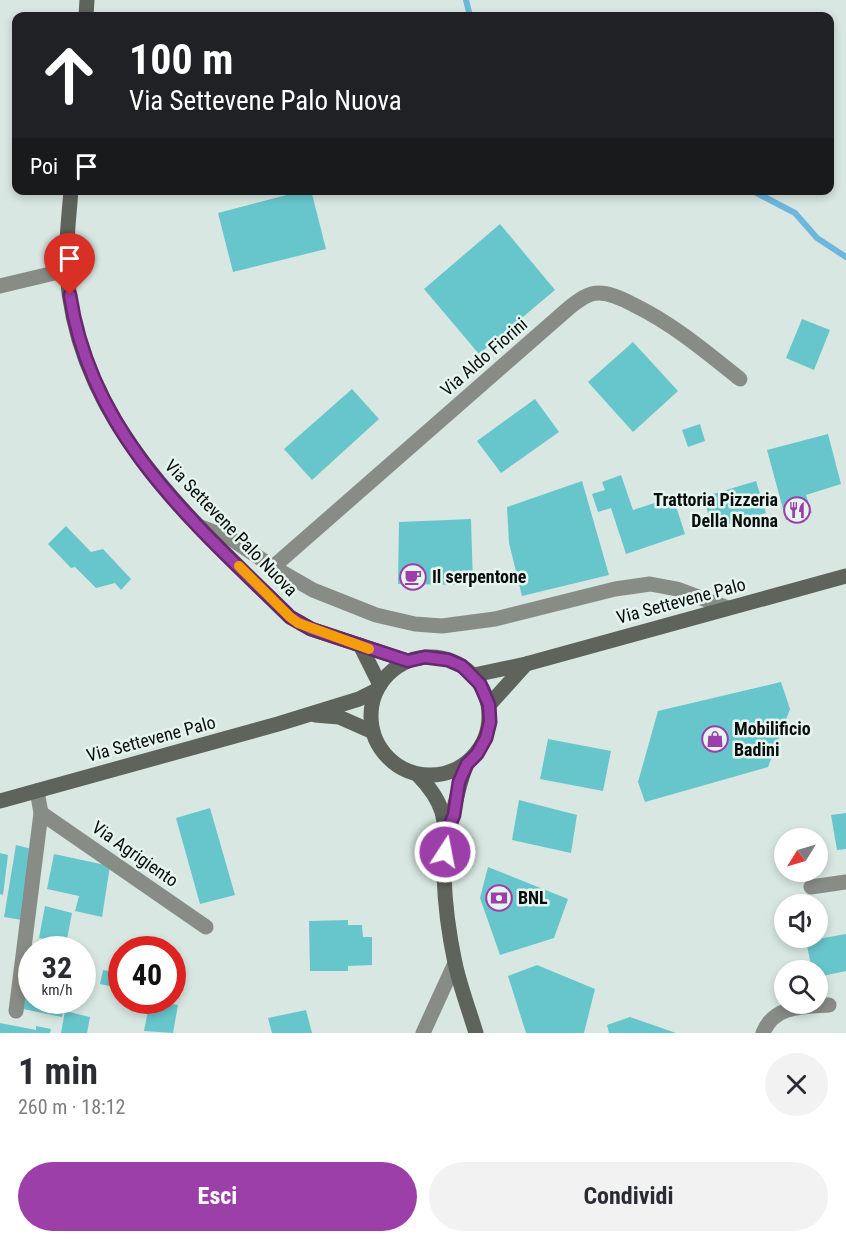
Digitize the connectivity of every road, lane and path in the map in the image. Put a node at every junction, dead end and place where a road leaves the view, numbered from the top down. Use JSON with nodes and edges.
{"nodes":[{"id":1,"x":72,"y":195,"type":"edge"},
{"id":2,"x":67,"y":270,"type":"junction"},
{"id":3,"x":0,"y":286,"type":"edge"},
{"id":4,"x":740,"y":379,"type":"dead end"},
{"id":5,"x":198,"y":526,"type":"junction"},
{"id":6,"x":273,"y":567,"type":"junction"},
{"id":7,"x":846,"y":576,"type":"edge"},
{"id":8,"x":728,"y":608,"type":"junction"},
{"id":9,"x":360,"y":645,"type":"junction"},
{"id":10,"x":408,"y":661,"type":"junction"},
{"id":11,"x":526,"y":664,"type":"junction"},
{"id":12,"x":474,"y":675,"type":"junction"},
{"id":13,"x":378,"y":687,"type":"junction"},
{"id":14,"x":489,"y":705,"type":"junction"},
{"id":15,"x":312,"y":714,"type":"junction"},
{"id":16,"x":373,"y":732,"type":"junction"},
{"id":17,"x":467,"y":764,"type":"junction"},
{"id":18,"x":417,"y":774,"type":"junction"},
{"id":19,"x":37,"y":791,"type":"junction"},
{"id":20,"x":0,"y":801,"type":"edge"},
{"id":21,"x":41,"y":813,"type":"junction"},
{"id":22,"x":447,"y":832,"type":"junction"},
{"id":23,"x":846,"y":882,"type":"edge"},
{"id":24,"x":811,"y":886,"type":"dead end"},
{"id":25,"x":206,"y":927,"type":"dead end"},
{"id":26,"x":455,"y":963,"type":"junction"},
{"id":27,"x":829,"y":1005,"type":"dead end"},
{"id":28,"x":16,"y":1011,"type":"dead end"},
{"id":29,"x":423,"y":1033,"type":"edge"},
{"id":30,"x":477,"y":1033,"type":"edge"},
{"id":31,"x":764,"y":1033,"type":"edge"}],
"edges":[{"from":1,"to":2,"type":"main road","name":"Via Settevene Palo Nuova"},
{"from":2,"to":3,"type":"street"},
{"from":2,"to":5,"type":"main road","name":"Via Settevene Palo Nuova"},
{"from":4,"to":6,"type":"street","name":"Via Aldo Fiorini"},
{"from":5,"to":6,"type":"street"},
{"from":5,"to":9,"type":"main road","name":"Via Settevene Palo Nuova"},
{"from":6,"to":8,"type":"street"},
{"from":7,"to":8,"type":"main road","name":"Via Settevene Palo"},
{"from":8,"to":11,"type":"main road","name":"Via Settevene Palo"},
{"from":9,"to":10,"type":"main road","name":"Via Settevene Palo Nuova"},
{"from":9,"to":13,"type":"main road"},
{"from":10,"to":12,"type":"main road"},
{"from":10,"to":13,"type":"main road"},
{"from":11,"to":12,"type":"main road","name":"Via Settevene Palo"},
{"from":11,"to":14,"type":"main road"},
{"from":12,"to":14,"type":"main road"},
{"from":13,"to":15,"type":"main road","name":"Via Settevene Palo"},
{"from":13,"to":16,"type":"main road"},
{"from":14,"to":17,"type":"main road"},
{"from":15,"to":16,"type":"main road"},
{"from":15,"to":19,"type":"main road","name":"Via Settevene Palo"},
{"from":16,"to":18,"type":"main road"},
{"from":17,"to":18,"type":"main road"},
{"from":17,"to":22,"type":"main road"},
{"from":18,"to":22,"type":"main road"},
{"from":19,"to":20,"type":"main road","name":"Via Settevene Palo"},
{"from":19,"to":21,"type":"street"},
{"from":21,"to":25,"type":"street","name":"Via Agrigiento"},
{"from":21,"to":28,"type":"street"},
{"from":22,"to":26,"type":"main road"},
{"from":23,"to":24,"type":"street"},
{"from":26,"to":29,"type":"street"},
{"from":26,"to":30,"type":"main road"},
{"from":27,"to":31,"type":"street"}]}
